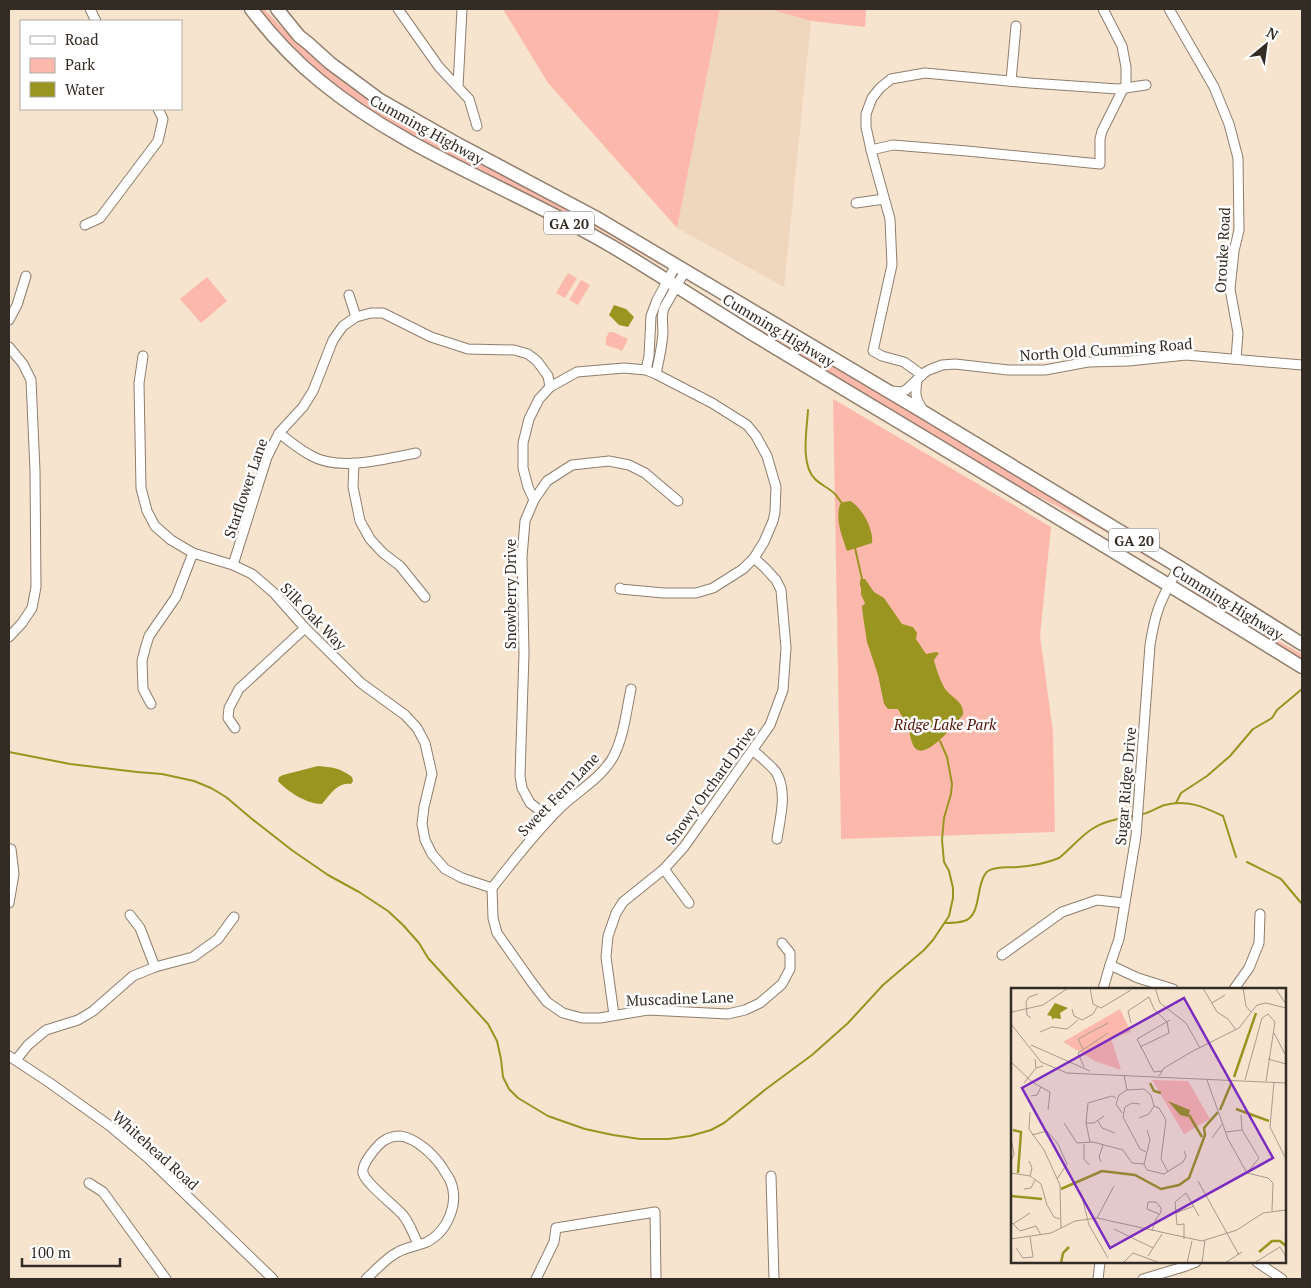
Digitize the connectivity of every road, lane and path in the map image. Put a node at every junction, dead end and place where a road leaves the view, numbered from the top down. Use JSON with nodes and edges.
{"nodes":[{"id":1,"x":251,"y":9,"type":"edge"},
{"id":2,"x":277,"y":9,"type":"edge"},
{"id":3,"x":398,"y":9,"type":"edge"},
{"id":4,"x":462,"y":9,"type":"edge"},
{"id":5,"x":1104,"y":9,"type":"edge"},
{"id":6,"x":1169,"y":9,"type":"edge"},
{"id":7,"x":1016,"y":26,"type":"dead end"},
{"id":8,"x":1011,"y":81,"type":"junction"},
{"id":9,"x":1146,"y":85,"type":"dead end"},
{"id":10,"x":458,"y":87,"type":"junction"},
{"id":11,"x":1125,"y":88,"type":"junction"},
{"id":12,"x":158,"y":110,"type":"edge"},
{"id":13,"x":477,"y":126,"type":"dead end"},
{"id":14,"x":871,"y":150,"type":"junction"},
{"id":15,"x":884,"y":199,"type":"junction"},
{"id":16,"x":856,"y":203,"type":"dead end"},
{"id":17,"x":85,"y":224,"type":"dead end"},
{"id":18,"x":681,"y":268,"type":"junction"},
{"id":19,"x":26,"y":276,"type":"dead end"},
{"id":20,"x":672,"y":283,"type":"junction"},
{"id":21,"x":349,"y":295,"type":"dead end"},
{"id":22,"x":356,"y":317,"type":"junction"},
{"id":23,"x":9,"y":320,"type":"edge"},
{"id":24,"x":651,"y":323,"type":"junction"},
{"id":25,"x":663,"y":324,"type":"junction"},
{"id":26,"x":9,"y":347,"type":"edge"},
{"id":27,"x":143,"y":356,"type":"dead end"},
{"id":28,"x":1236,"y":359,"type":"junction"},
{"id":29,"x":1302,"y":365,"type":"edge"},
{"id":30,"x":646,"y":370,"type":"junction"},
{"id":31,"x":656,"y":374,"type":"junction"},
{"id":32,"x":920,"y":378,"type":"junction"},
{"id":33,"x":550,"y":387,"type":"junction"},
{"id":34,"x":887,"y":391,"type":"junction"},
{"id":35,"x":925,"y":413,"type":"junction"},
{"id":36,"x":279,"y":433,"type":"junction"},
{"id":37,"x":416,"y":453,"type":"dead end"},
{"id":38,"x":354,"y":463,"type":"junction"},
{"id":39,"x":534,"y":500,"type":"junction"},
{"id":40,"x":678,"y":501,"type":"dead end"},
{"id":41,"x":193,"y":553,"type":"junction"},
{"id":42,"x":754,"y":558,"type":"junction"},
{"id":43,"x":234,"y":565,"type":"junction"},
{"id":44,"x":1179,"y":567,"type":"junction"},
{"id":45,"x":1170,"y":584,"type":"junction"},
{"id":46,"x":620,"y":588,"type":"dead end"},
{"id":47,"x":425,"y":597,"type":"dead end"},
{"id":48,"x":305,"y":628,"type":"junction"},
{"id":49,"x":9,"y":636,"type":"edge"},
{"id":50,"x":1302,"y":644,"type":"edge"},
{"id":51,"x":1302,"y":667,"type":"edge"},
{"id":52,"x":631,"y":689,"type":"dead end"},
{"id":53,"x":151,"y":704,"type":"dead end"},
{"id":54,"x":235,"y":728,"type":"dead end"},
{"id":55,"x":753,"y":750,"type":"junction"},
{"id":56,"x":550,"y":818,"type":"junction"},
{"id":57,"x":777,"y":839,"type":"dead end"},
{"id":58,"x":11,"y":849,"type":"dead end"},
{"id":59,"x":664,"y":869,"type":"junction"},
{"id":60,"x":492,"y":888,"type":"junction"},
{"id":61,"x":9,"y":903,"type":"edge"},
{"id":62,"x":689,"y":903,"type":"dead end"},
{"id":63,"x":1124,"y":903,"type":"junction"},
{"id":64,"x":1260,"y":914,"type":"dead end"},
{"id":65,"x":130,"y":915,"type":"dead end"},
{"id":66,"x":234,"y":917,"type":"dead end"},
{"id":67,"x":782,"y":943,"type":"dead end"},
{"id":68,"x":1002,"y":955,"type":"dead end"},
{"id":69,"x":1110,"y":965,"type":"junction"},
{"id":70,"x":155,"y":966,"type":"junction"},
{"id":71,"x":1103,"y":988,"type":"edge"},
{"id":72,"x":1169,"y":988,"type":"edge"},
{"id":73,"x":1235,"y":988,"type":"edge"},
{"id":74,"x":614,"y":1015,"type":"junction"},
{"id":75,"x":12,"y":1058,"type":"edge"},
{"id":76,"x":771,"y":1176,"type":"dead end"},
{"id":77,"x":90,"y":1183,"type":"dead end"},
{"id":78,"x":418,"y":1244,"type":"junction"},
{"id":79,"x":1100,"y":1263,"type":"edge"},
{"id":80,"x":1193,"y":1263,"type":"edge"},
{"id":81,"x":1258,"y":1263,"type":"edge"},
{"id":82,"x":166,"y":1279,"type":"edge"},
{"id":83,"x":273,"y":1279,"type":"edge"},
{"id":84,"x":366,"y":1279,"type":"edge"},
{"id":85,"x":536,"y":1279,"type":"edge"},
{"id":86,"x":656,"y":1279,"type":"edge"},
{"id":87,"x":774,"y":1279,"type":"edge"},
{"id":88,"x":1098,"y":1279,"type":"edge"},
{"id":89,"x":1143,"y":1279,"type":"edge"},
{"id":90,"x":1282,"y":1279,"type":"edge"}],
"edges":[{"from":1,"to":20,"type":"highway","name":"Cumming Highway","number":"GA 20"},
{"from":2,"to":18,"type":"highway","name":"Cumming Highway","number":"GA 20"},
{"from":3,"to":10,"type":"street"},
{"from":4,"to":10,"type":"street"},
{"from":5,"to":11,"type":"street"},
{"from":6,"to":28,"type":"street","name":"Orouke Road"},
{"from":7,"to":8,"type":"street"},
{"from":8,"to":11,"type":"street"},
{"from":8,"to":14,"type":"street"},
{"from":9,"to":11,"type":"street"},
{"from":10,"to":13,"type":"street"},
{"from":11,"to":14,"type":"street"},
{"from":12,"to":17,"type":"street"},
{"from":14,"to":15,"type":"street"},
{"from":15,"to":16,"type":"street"},
{"from":15,"to":32,"type":"street"},
{"from":18,"to":20,"type":"street"},
{"from":18,"to":34,"type":"highway","name":"Cumming Highway","number":"GA 20"},
{"from":19,"to":23,"type":"street"},
{"from":20,"to":24,"type":"street"},
{"from":20,"to":25,"type":"street"},
{"from":20,"to":45,"type":"highway","name":"Cumming Highway","number":"GA 20"},
{"from":21,"to":22,"type":"street"},
{"from":22,"to":33,"type":"street"},
{"from":22,"to":36,"type":"street","name":"Starflower Lane"},
{"from":24,"to":25,"type":"street"},
{"from":24,"to":30,"type":"street"},
{"from":25,"to":31,"type":"street"},
{"from":26,"to":49,"type":"street"},
{"from":27,"to":41,"type":"street","name":"Silk Oak Way"},
{"from":28,"to":29,"type":"street","name":"North Old Cumming Road"},
{"from":28,"to":32,"type":"street","name":"North Old Cumming Road"},
{"from":30,"to":31,"type":"street"},
{"from":30,"to":33,"type":"street"},
{"from":31,"to":42,"type":"street"},
{"from":32,"to":34,"type":"street","name":"North Old Cumming Road"},
{"from":32,"to":35,"type":"street"},
{"from":33,"to":39,"type":"street"},
{"from":34,"to":35,"type":"highway","name":"Cumming Highway","number":"GA 20"},
{"from":35,"to":44,"type":"highway","name":"Cumming Highway","number":"GA 20"},
{"from":36,"to":38,"type":"street"},
{"from":36,"to":43,"type":"street","name":"Starflower Lane"},
{"from":37,"to":38,"type":"street"},
{"from":38,"to":47,"type":"street"},
{"from":39,"to":40,"type":"street","name":"Snowberry Drive"},
{"from":39,"to":56,"type":"street","name":"Snowberry Drive"},
{"from":41,"to":43,"type":"street","name":"Silk Oak Way"},
{"from":41,"to":53,"type":"street"},
{"from":42,"to":46,"type":"street"},
{"from":42,"to":55,"type":"street","name":"Snowy Orchard Drive"},
{"from":43,"to":48,"type":"street","name":"Silk Oak Way"},
{"from":44,"to":45,"type":"street","name":"Sugar Ridge Drive"},
{"from":44,"to":50,"type":"highway","name":"Cumming Highway","number":"GA 20"},
{"from":45,"to":51,"type":"highway","name":"Cumming Highway","number":"GA 20"},
{"from":45,"to":63,"type":"street","name":"Sugar Ridge Drive"},
{"from":48,"to":54,"type":"street"},
{"from":48,"to":60,"type":"street","name":"Silk Oak Way"},
{"from":52,"to":56,"type":"street","name":"Sweet Fern Lane"},
{"from":55,"to":57,"type":"street"},
{"from":55,"to":59,"type":"street","name":"Snowy Orchard Drive"},
{"from":56,"to":60,"type":"street","name":"Sweet Fern Lane"},
{"from":58,"to":61,"type":"street"},
{"from":59,"to":62,"type":"street"},
{"from":59,"to":74,"type":"street","name":"Snowy Orchard Drive"},
{"from":60,"to":74,"type":"street"},
{"from":63,"to":68,"type":"street"},
{"from":63,"to":69,"type":"street","name":"Sugar Ridge Drive"},
{"from":64,"to":73,"type":"street"},
{"from":65,"to":70,"type":"street"},
{"from":66,"to":70,"type":"street"},
{"from":67,"to":74,"type":"street","name":"Muscadine Lane"},
{"from":69,"to":71,"type":"street","name":"Sugar Ridge Drive"},
{"from":69,"to":72,"type":"street"},
{"from":70,"to":75,"type":"street"},
{"from":75,"to":83,"type":"street","name":"Whitehead Road"},
{"from":76,"to":87,"type":"street"},
{"from":77,"to":82,"type":"street"},
{"from":78,"to":78,"type":"street"},
{"from":78,"to":84,"type":"street"},
{"from":79,"to":88,"type":"street"},
{"from":80,"to":89,"type":"street"},
{"from":81,"to":90,"type":"street"},
{"from":85,"to":86,"type":"street"}]}
